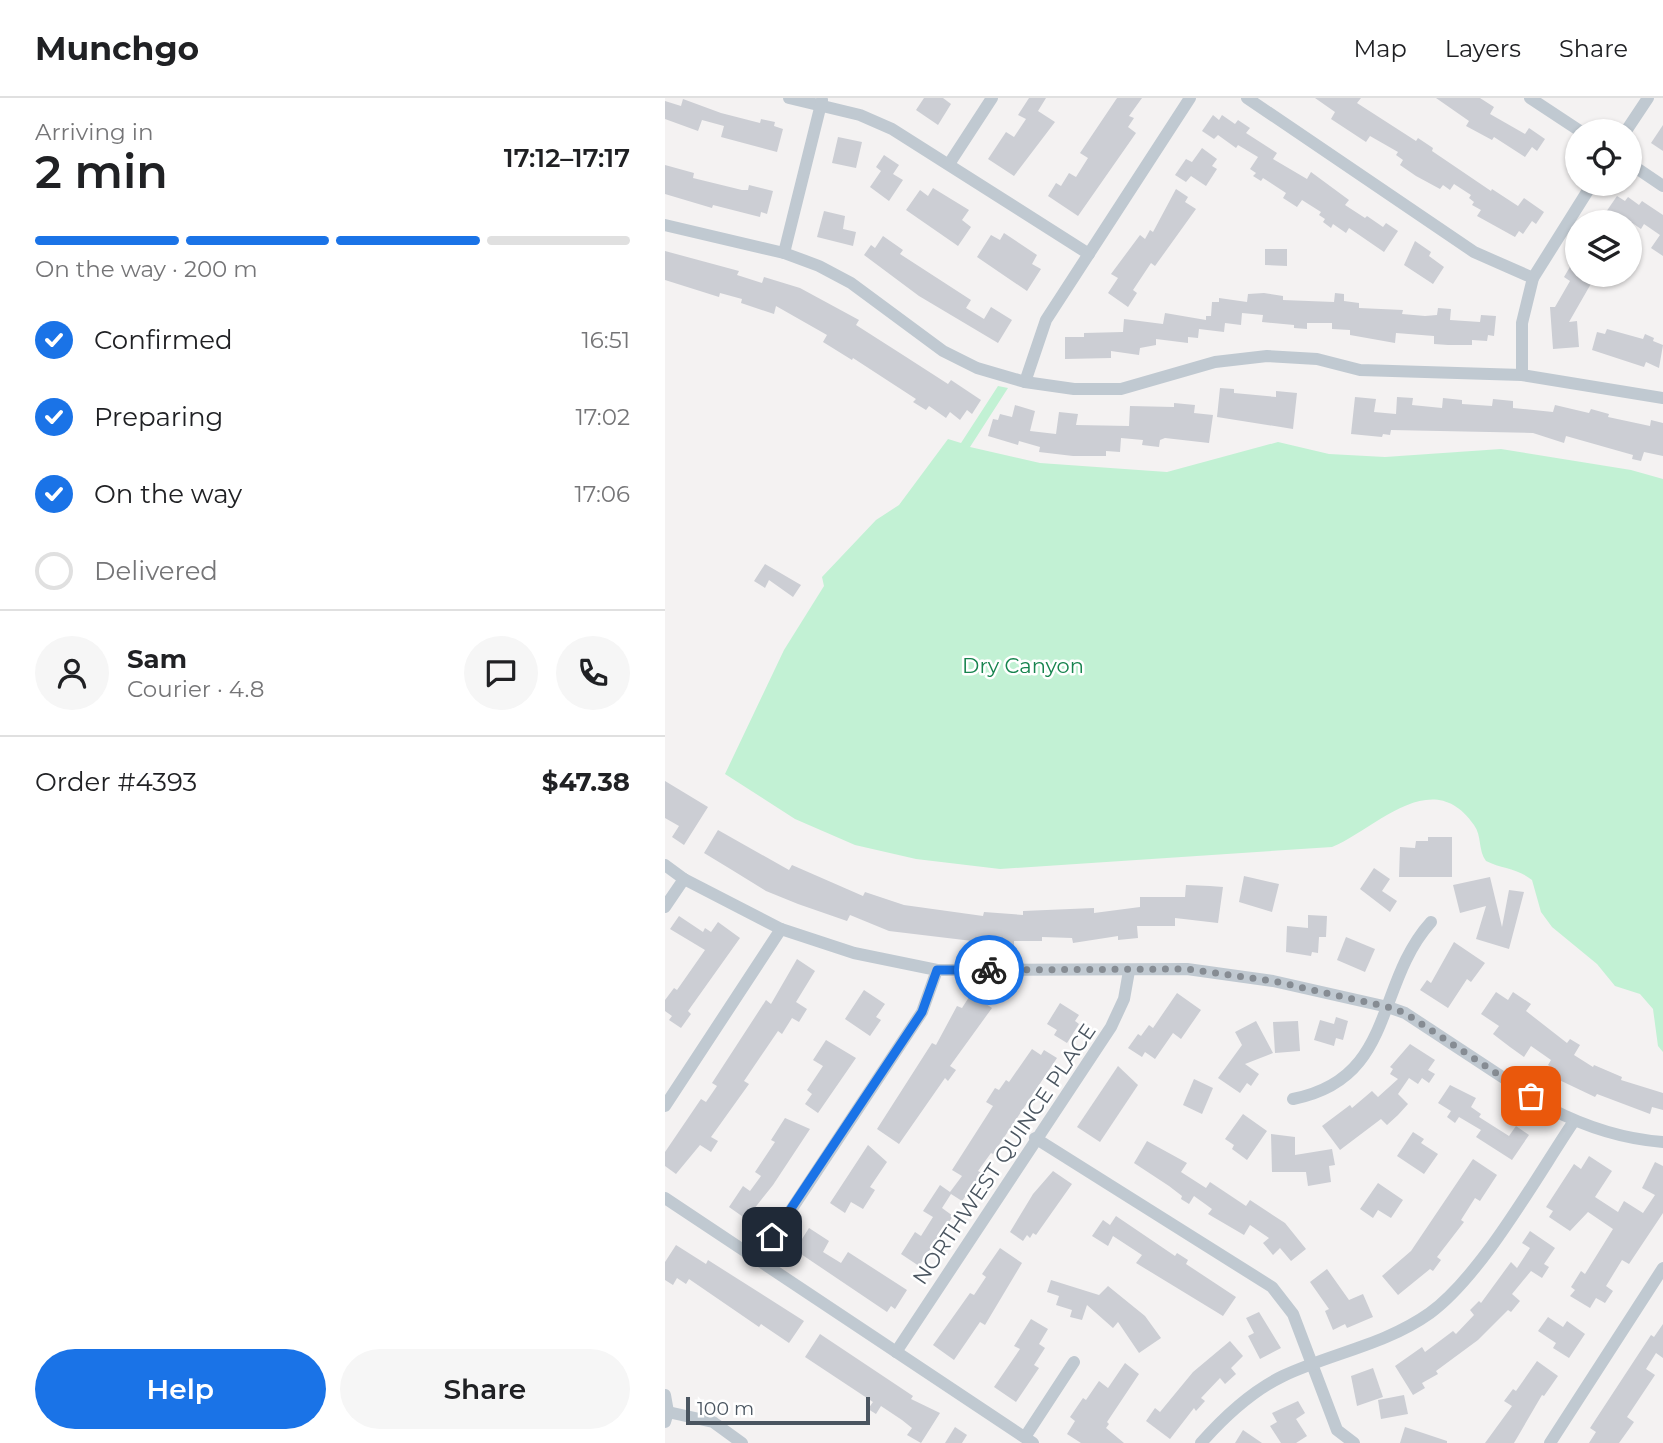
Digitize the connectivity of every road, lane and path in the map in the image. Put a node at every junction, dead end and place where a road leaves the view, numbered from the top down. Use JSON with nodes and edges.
{"nodes":[{"id":1,"x":789,"y":98,"type":"edge"},
{"id":2,"x":992,"y":98,"type":"edge"},
{"id":3,"x":1190,"y":98,"type":"edge"},
{"id":4,"x":1247,"y":98,"type":"edge"},
{"id":5,"x":1529,"y":98,"type":"edge"},
{"id":6,"x":1648,"y":98,"type":"edge"},
{"id":7,"x":822,"y":102,"type":"edge"},
{"id":8,"x":1634,"y":119,"type":"edge"},
{"id":9,"x":1565,"y":121,"type":"edge"},
{"id":10,"x":949,"y":164,"type":"junction"},
{"id":11,"x":1642,"y":172,"type":"edge"},
{"id":12,"x":1663,"y":186,"type":"edge"},
{"id":13,"x":1584,"y":196,"type":"edge"},
{"id":14,"x":665,"y":225,"type":"edge"},
{"id":15,"x":784,"y":253,"type":"junction"},
{"id":16,"x":1089,"y":254,"type":"junction"},
{"id":17,"x":1533,"y":278,"type":"junction"},
{"id":18,"x":1522,"y":375,"type":"junction"},
{"id":19,"x":1025,"y":382,"type":"junction"},
{"id":20,"x":1663,"y":398,"type":"edge"},
{"id":21,"x":665,"y":865,"type":"edge"},
{"id":22,"x":684,"y":879,"type":"junction"},
{"id":23,"x":665,"y":907,"type":"edge"},
{"id":24,"x":1431,"y":922,"type":"dead end"},
{"id":25,"x":781,"y":929,"type":"junction"},
{"id":26,"x":937,"y":970,"type":"junction"},
{"id":27,"x":1129,"y":971,"type":"junction"},
{"id":28,"x":1388,"y":1007,"type":"junction"},
{"id":29,"x":1293,"y":1099,"type":"dead end"},
{"id":30,"x":665,"y":1106,"type":"edge"},
{"id":31,"x":1574,"y":1121,"type":"junction"},
{"id":32,"x":1035,"y":1138,"type":"junction"},
{"id":33,"x":1663,"y":1142,"type":"edge"},
{"id":34,"x":665,"y":1198,"type":"edge"},
{"id":35,"x":758,"y":1259,"type":"junction"},
{"id":36,"x":1663,"y":1268,"type":"edge"},
{"id":37,"x":896,"y":1352,"type":"junction"},
{"id":38,"x":1075,"y":1362,"type":"dead end"},
{"id":39,"x":1314,"y":1365,"type":"junction"},
{"id":40,"x":665,"y":1395,"type":"edge"},
{"id":41,"x":667,"y":1417,"type":"edge"},
{"id":42,"x":1029,"y":1440,"type":"edge"},
{"id":43,"x":742,"y":1443,"type":"edge"},
{"id":44,"x":1201,"y":1443,"type":"edge"},
{"id":45,"x":1354,"y":1443,"type":"edge"},
{"id":46,"x":1550,"y":1443,"type":"edge"}],
"edges":[{"from":1,"to":7,"type":"street"},
{"from":2,"to":10,"type":"street"},
{"from":3,"to":16,"type":"street"},
{"from":4,"to":17,"type":"street"},
{"from":5,"to":9,"type":"street"},
{"from":6,"to":8,"type":"street"},
{"from":7,"to":10,"type":"street"},
{"from":7,"to":15,"type":"street"},
{"from":10,"to":16,"type":"street"},
{"from":11,"to":12,"type":"street"},
{"from":13,"to":17,"type":"street"},
{"from":14,"to":15,"type":"street"},
{"from":15,"to":19,"type":"street"},
{"from":16,"to":19,"type":"street"},
{"from":17,"to":18,"type":"street"},
{"from":18,"to":19,"type":"street"},
{"from":18,"to":20,"type":"street"},
{"from":21,"to":22,"type":"street"},
{"from":22,"to":23,"type":"street"},
{"from":22,"to":25,"type":"street"},
{"from":24,"to":28,"type":"street"},
{"from":25,"to":26,"type":"street"},
{"from":25,"to":30,"type":"street"},
{"from":26,"to":27,"type":"street"},
{"from":26,"to":35,"type":"street"},
{"from":27,"to":28,"type":"street"},
{"from":27,"to":32,"type":"street","name":"NORTHWEST QUINCE PLACE"},
{"from":28,"to":29,"type":"street"},
{"from":28,"to":31,"type":"street"},
{"from":31,"to":33,"type":"street"},
{"from":31,"to":39,"type":"street"},
{"from":32,"to":37,"type":"street","name":"NORTHWEST QUINCE PLACE"},
{"from":32,"to":39,"type":"street"},
{"from":34,"to":35,"type":"street"},
{"from":35,"to":37,"type":"street"},
{"from":36,"to":46,"type":"street"},
{"from":37,"to":42,"type":"street"},
{"from":38,"to":42,"type":"street"},
{"from":39,"to":44,"type":"street"},
{"from":39,"to":45,"type":"street"},
{"from":40,"to":41,"type":"street"},
{"from":41,"to":43,"type":"street"}]}
